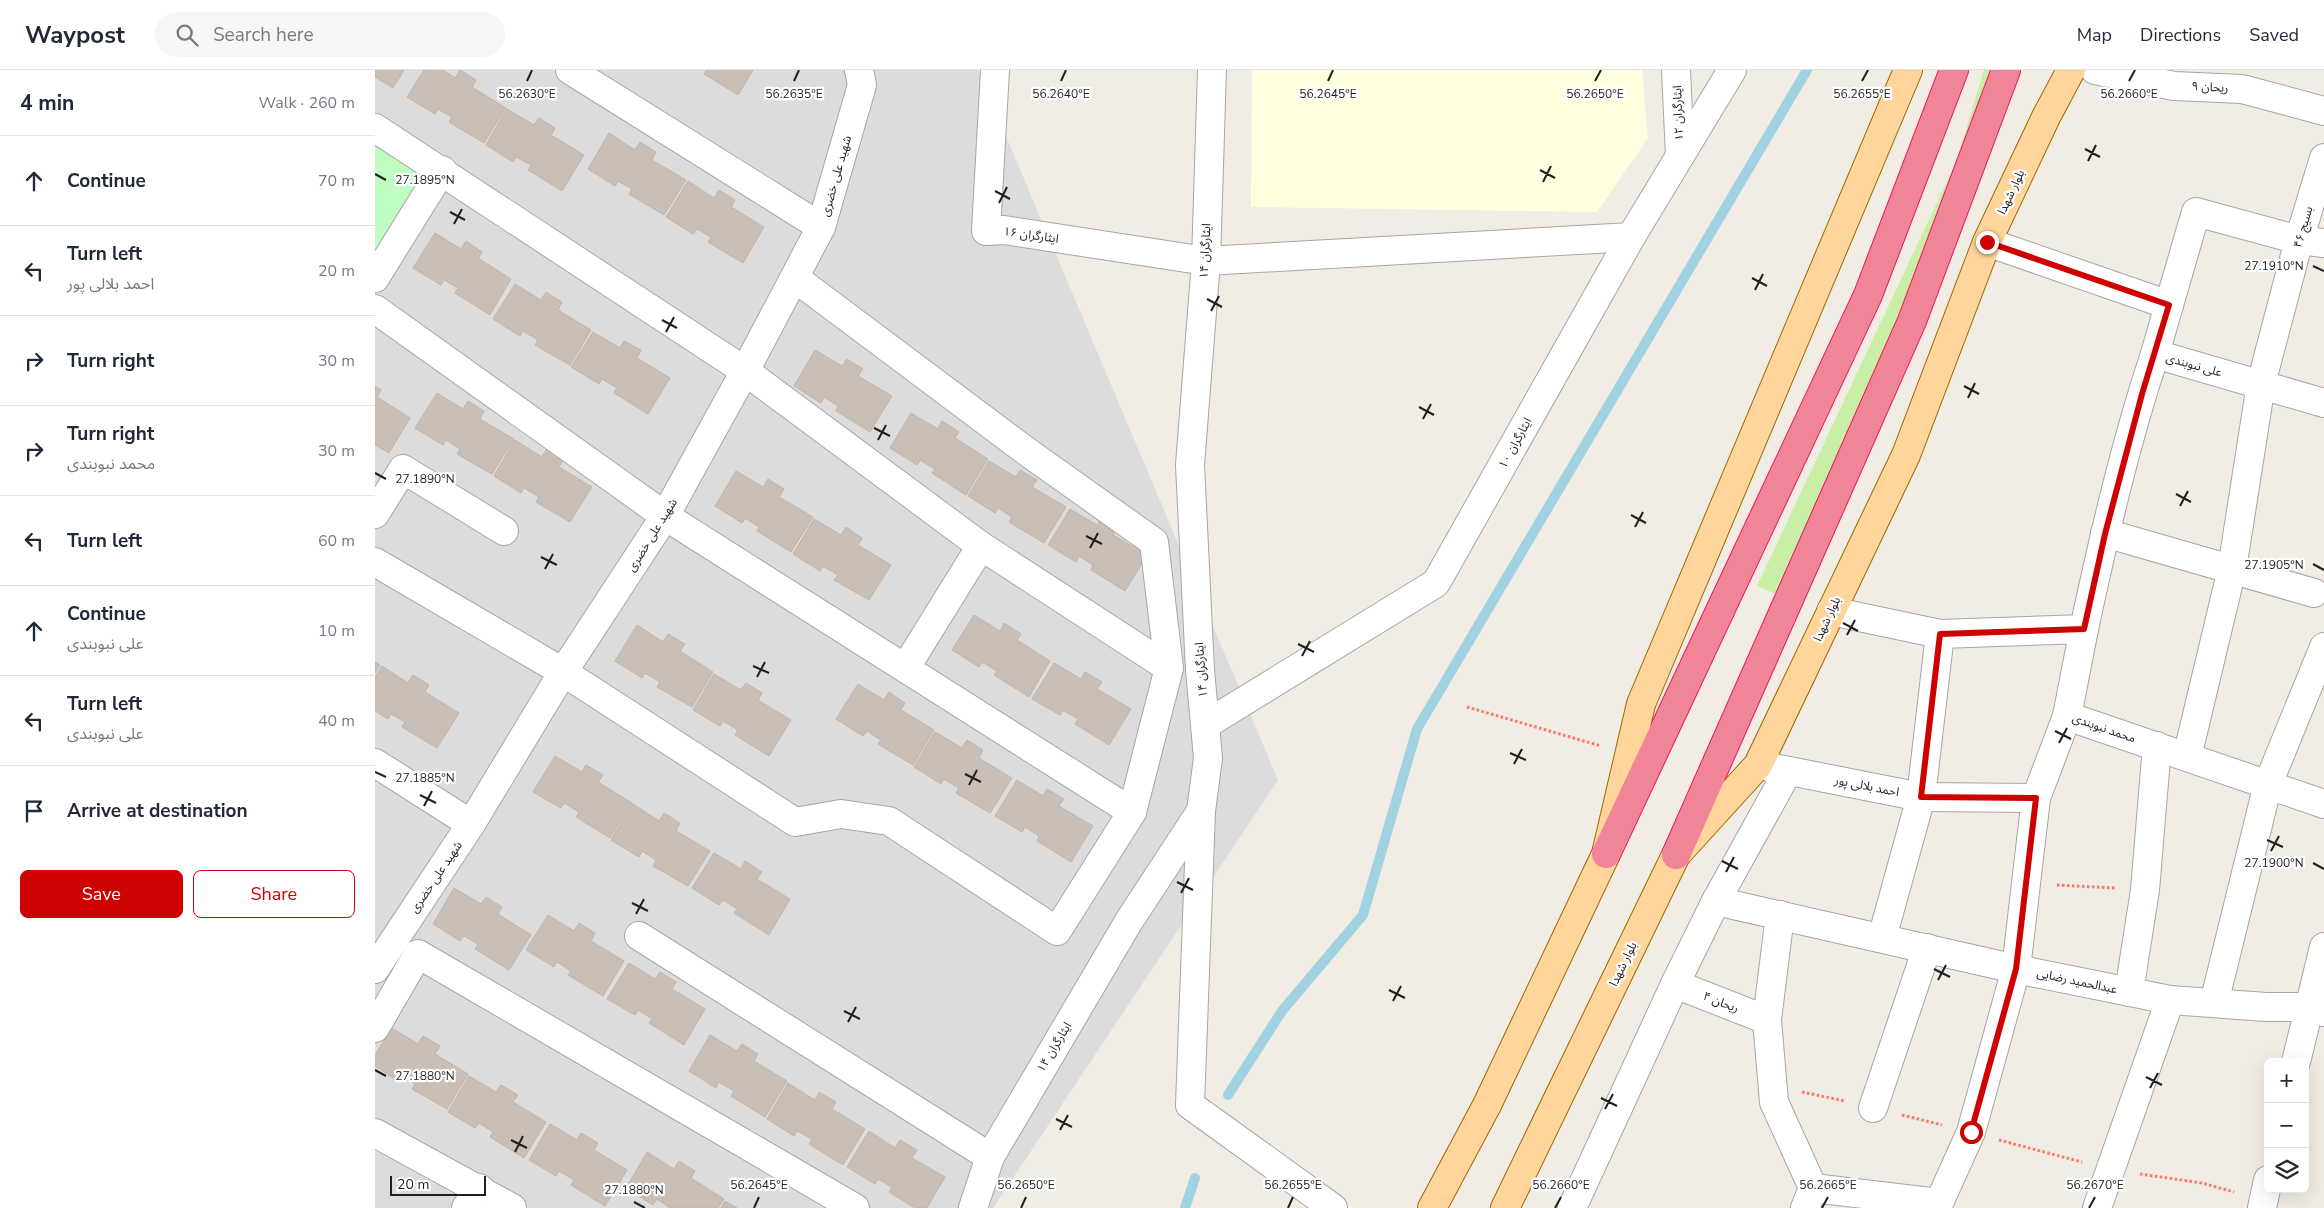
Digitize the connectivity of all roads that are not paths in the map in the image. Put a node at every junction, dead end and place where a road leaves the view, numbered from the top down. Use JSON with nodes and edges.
{"nodes":[{"id":1,"x":570,"y":70,"type":"edge"},
{"id":2,"x":859,"y":70,"type":"edge"},
{"id":3,"x":995,"y":70,"type":"edge"},
{"id":4,"x":1212,"y":70,"type":"edge"},
{"id":5,"x":1677,"y":70,"type":"edge"},
{"id":6,"x":1732,"y":70,"type":"edge"},
{"id":7,"x":1908,"y":70,"type":"edge"},
{"id":8,"x":1954,"y":70,"type":"edge"},
{"id":9,"x":2006,"y":70,"type":"edge"},
{"id":10,"x":2071,"y":70,"type":"edge"},
{"id":11,"x":2095,"y":70,"type":"edge"},
{"id":12,"x":2244,"y":79,"type":"edge"},
{"id":13,"x":2324,"y":111,"type":"edge"},
{"id":14,"x":375,"y":128,"type":"edge"},
{"id":15,"x":1680,"y":156,"type":"junction"},
{"id":16,"x":2324,"y":158,"type":"edge"},
{"id":17,"x":442,"y":170,"type":"junction"},
{"id":18,"x":821,"y":227,"type":"junction"},
{"id":19,"x":1631,"y":236,"type":"junction"},
{"id":20,"x":1987,"y":242,"type":"junction"},
{"id":21,"x":2311,"y":242,"type":"edge"},
{"id":22,"x":1206,"y":261,"type":"junction"},
{"id":23,"x":375,"y":278,"type":"edge"},
{"id":24,"x":795,"y":278,"type":"junction"},
{"id":25,"x":2169,"y":305,"type":"junction"},
{"id":26,"x":375,"y":310,"type":"edge"},
{"id":27,"x":2155,"y":354,"type":"junction"},
{"id":28,"x":745,"y":371,"type":"junction"},
{"id":29,"x":2261,"y":384,"type":"junction"},
{"id":30,"x":2324,"y":403,"type":"edge"},
{"id":31,"x":375,"y":514,"type":"edge"},
{"id":32,"x":665,"y":516,"type":"junction"},
{"id":33,"x":504,"y":531,"type":"dead end"},
{"id":34,"x":2105,"y":534,"type":"junction"},
{"id":35,"x":981,"y":546,"type":"junction"},
{"id":36,"x":375,"y":562,"type":"edge"},
{"id":37,"x":2232,"y":570,"type":"junction"},
{"id":38,"x":2314,"y":593,"type":"dead end"},
{"id":39,"x":1831,"y":611,"type":"junction"},
{"id":40,"x":2084,"y":629,"type":"junction"},
{"id":41,"x":1940,"y":634,"type":"junction"},
{"id":42,"x":2324,"y":647,"type":"edge"},
{"id":43,"x":906,"y":667,"type":"junction"},
{"id":44,"x":1169,"y":668,"type":"junction"},
{"id":45,"x":563,"y":672,"type":"junction"},
{"id":46,"x":2067,"y":716,"type":"junction"},
{"id":47,"x":1205,"y":725,"type":"junction"},
{"id":48,"x":2157,"y":746,"type":"junction"},
{"id":49,"x":2187,"y":757,"type":"junction"},
{"id":50,"x":375,"y":762,"type":"edge"},
{"id":51,"x":1758,"y":765,"type":"junction"},
{"id":52,"x":1788,"y":771,"type":"junction"},
{"id":53,"x":2267,"y":784,"type":"junction"},
{"id":54,"x":1921,"y":797,"type":"junction"},
{"id":55,"x":2036,"y":798,"type":"junction"},
{"id":56,"x":2324,"y":804,"type":"edge"},
{"id":57,"x":1201,"y":811,"type":"junction"},
{"id":58,"x":1132,"y":812,"type":"junction"},
{"id":59,"x":471,"y":824,"type":"junction"},
{"id":60,"x":1606,"y":854,"type":"junction"},
{"id":61,"x":1676,"y":855,"type":"junction"},
{"id":62,"x":1716,"y":901,"type":"junction"},
{"id":63,"x":1779,"y":915,"type":"junction"},
{"id":64,"x":639,"y":936,"type":"dead end"},
{"id":65,"x":1882,"y":938,"type":"junction"},
{"id":66,"x":2324,"y":947,"type":"edge"},
{"id":67,"x":1927,"y":948,"type":"junction"},
{"id":68,"x":375,"y":968,"type":"edge"},
{"id":69,"x":2016,"y":969,"type":"junction"},
{"id":70,"x":1675,"y":984,"type":"junction"},
{"id":71,"x":2129,"y":992,"type":"junction"},
{"id":72,"x":2170,"y":1000,"type":"junction"},
{"id":73,"x":2213,"y":1004,"type":"junction"},
{"id":74,"x":2317,"y":1009,"type":"edge"},
{"id":75,"x":1767,"y":1020,"type":"junction"},
{"id":76,"x":375,"y":1028,"type":"edge"},
{"id":77,"x":2298,"y":1058,"type":"edge"},
{"id":78,"x":1873,"y":1108,"type":"dead end"},
{"id":79,"x":375,"y":1133,"type":"edge"},
{"id":80,"x":989,"y":1157,"type":"junction"},
{"id":81,"x":473,"y":1198,"type":"edge"},
{"id":82,"x":1809,"y":1198,"type":"edge"},
{"id":83,"x":511,"y":1208,"type":"edge"},
{"id":84,"x":855,"y":1208,"type":"edge"},
{"id":85,"x":973,"y":1208,"type":"edge"},
{"id":86,"x":1333,"y":1208,"type":"edge"},
{"id":87,"x":1432,"y":1208,"type":"edge"},
{"id":88,"x":1505,"y":1208,"type":"edge"},
{"id":89,"x":1572,"y":1208,"type":"edge"},
{"id":90,"x":2097,"y":1208,"type":"edge"}],
"edges":[{"from":1,"to":18,"type":"street"},
{"from":2,"to":18,"type":"street","name":"شهید علی خضری"},
{"from":3,"to":22,"type":"street","name":"ایثارگران ۱۶"},
{"from":4,"to":22,"type":"street","name":"ایثارگران ۱۴"},
{"from":5,"to":15,"type":"street","name":"ایثارگران ۱۲"},
{"from":6,"to":15,"type":"street","name":"ایثارگران ۱۰"},
{"from":7,"to":60,"type":"main road"},
{"from":8,"to":60,"type":"highway"},
{"from":9,"to":61,"type":"highway"},
{"from":10,"to":20,"type":"main road","name":"بلوار شهدا"},
{"from":11,"to":12,"type":"street","name":"ریحان ۹"},
{"from":12,"to":13,"type":"street","name":"ریحان ۹"},
{"from":14,"to":17,"type":"street"},
{"from":15,"to":19,"type":"street","name":"ایثارگران ۱۰"},
{"from":16,"to":21,"type":"street","name":"بسیج ۴۶"},
{"from":17,"to":23,"type":"street"},
{"from":17,"to":28,"type":"street"},
{"from":18,"to":24,"type":"street","name":"شهید علی خضری"},
{"from":19,"to":22,"type":"street"},
{"from":19,"to":47,"type":"street","name":"ایثارگران ۱۰"},
{"from":20,"to":25,"type":"street"},
{"from":20,"to":39,"type":"main road","name":"بلوار شهدا"},
{"from":21,"to":25,"type":"street","name":"علی نبوبندی"},
{"from":21,"to":29,"type":"street","name":"بسیج ۴۶"},
{"from":22,"to":47,"type":"street","name":"ایثارگران ۱۴"},
{"from":24,"to":28,"type":"street","name":"شهید علی خضری"},
{"from":24,"to":44,"type":"street"},
{"from":25,"to":27,"type":"street","name":"علی نبوبندی"},
{"from":26,"to":32,"type":"street"},
{"from":27,"to":29,"type":"street","name":"علی نبوبندی"},
{"from":27,"to":34,"type":"street","name":"محمد نبوبندی"},
{"from":28,"to":32,"type":"street","name":"شهید علی خضری"},
{"from":28,"to":35,"type":"street"},
{"from":29,"to":30,"type":"street","name":"علی نبوبندی"},
{"from":29,"to":37,"type":"street","name":"بسیج ۴۶"},
{"from":31,"to":33,"type":"street"},
{"from":32,"to":43,"type":"street"},
{"from":32,"to":45,"type":"street","name":"شهید علی خضری"},
{"from":34,"to":37,"type":"street"},
{"from":34,"to":40,"type":"street","name":"محمد نبوبندی"},
{"from":35,"to":43,"type":"street"},
{"from":35,"to":44,"type":"street"},
{"from":36,"to":45,"type":"street"},
{"from":37,"to":38,"type":"street"},
{"from":37,"to":49,"type":"street","name":"بسیج ۴۶"},
{"from":39,"to":41,"type":"street"},
{"from":39,"to":51,"type":"main road","name":"بلوار شهدا"},
{"from":40,"to":41,"type":"street"},
{"from":40,"to":46,"type":"street","name":"محمد نبوبندی"},
{"from":41,"to":54,"type":"street"},
{"from":42,"to":53,"type":"street"},
{"from":43,"to":58,"type":"street"},
{"from":44,"to":58,"type":"street"},
{"from":45,"to":58,"type":"street"},
{"from":45,"to":59,"type":"street","name":"شهید علی خضری"},
{"from":46,"to":48,"type":"street","name":"محمد نبوبندی"},
{"from":46,"to":55,"type":"street"},
{"from":47,"to":57,"type":"street","name":"ایثارگران ۱۴"},
{"from":48,"to":49,"type":"street","name":"محمد نبوبندی"},
{"from":48,"to":71,"type":"street"},
{"from":49,"to":53,"type":"street","name":"محمد نبوبندی"},
{"from":50,"to":59,"type":"street"},
{"from":51,"to":52,"type":"street","name":"احمد بلالی پور"},
{"from":51,"to":61,"type":"main road","name":"بلوار شهدا"},
{"from":52,"to":54,"type":"street","name":"احمد بلالی پور"},
{"from":52,"to":62,"type":"street"},
{"from":53,"to":56,"type":"street","name":"محمد نبوبندی"},
{"from":53,"to":73,"type":"street"},
{"from":54,"to":55,"type":"street","name":"احمد بلالی پور"},
{"from":54,"to":65,"type":"street"},
{"from":55,"to":69,"type":"street"},
{"from":57,"to":80,"type":"street","name":"ایثارگران ۱۴"},
{"from":57,"to":86,"type":"street"},
{"from":59,"to":68,"type":"street","name":"شهید علی خضری"},
{"from":60,"to":87,"type":"main road"},
{"from":61,"to":88,"type":"main road","name":"بلوار شهدا"},
{"from":62,"to":63,"type":"street","name":"عبدالحمید رضایی"},
{"from":62,"to":70,"type":"street"},
{"from":63,"to":65,"type":"street","name":"عبدالحمید رضایی"},
{"from":63,"to":75,"type":"street"},
{"from":64,"to":80,"type":"street"},
{"from":65,"to":67,"type":"street","name":"عبدالحمید رضایی"},
{"from":66,"to":74,"type":"street"},
{"from":67,"to":69,"type":"street","name":"عبدالحمید رضایی"},
{"from":67,"to":78,"type":"street"},
{"from":69,"to":71,"type":"street","name":"عبدالحمید رضایی"},
{"from":69,"to":82,"type":"street"},
{"from":70,"to":75,"type":"street","name":"ریحان ۴"},
{"from":70,"to":89,"type":"street"},
{"from":71,"to":72,"type":"street","name":"عبدالحمید رضایی"},
{"from":72,"to":73,"type":"street","name":"عبدالحمید رضایی"},
{"from":72,"to":90,"type":"street"},
{"from":73,"to":74,"type":"street","name":"عبدالحمید رضایی"},
{"from":74,"to":77,"type":"street"},
{"from":75,"to":82,"type":"street"},
{"from":76,"to":84,"type":"street"},
{"from":79,"to":81,"type":"street"},
{"from":80,"to":85,"type":"street","name":"ایثارگران ۱۴"},
{"from":81,"to":83,"type":"street"}]}
